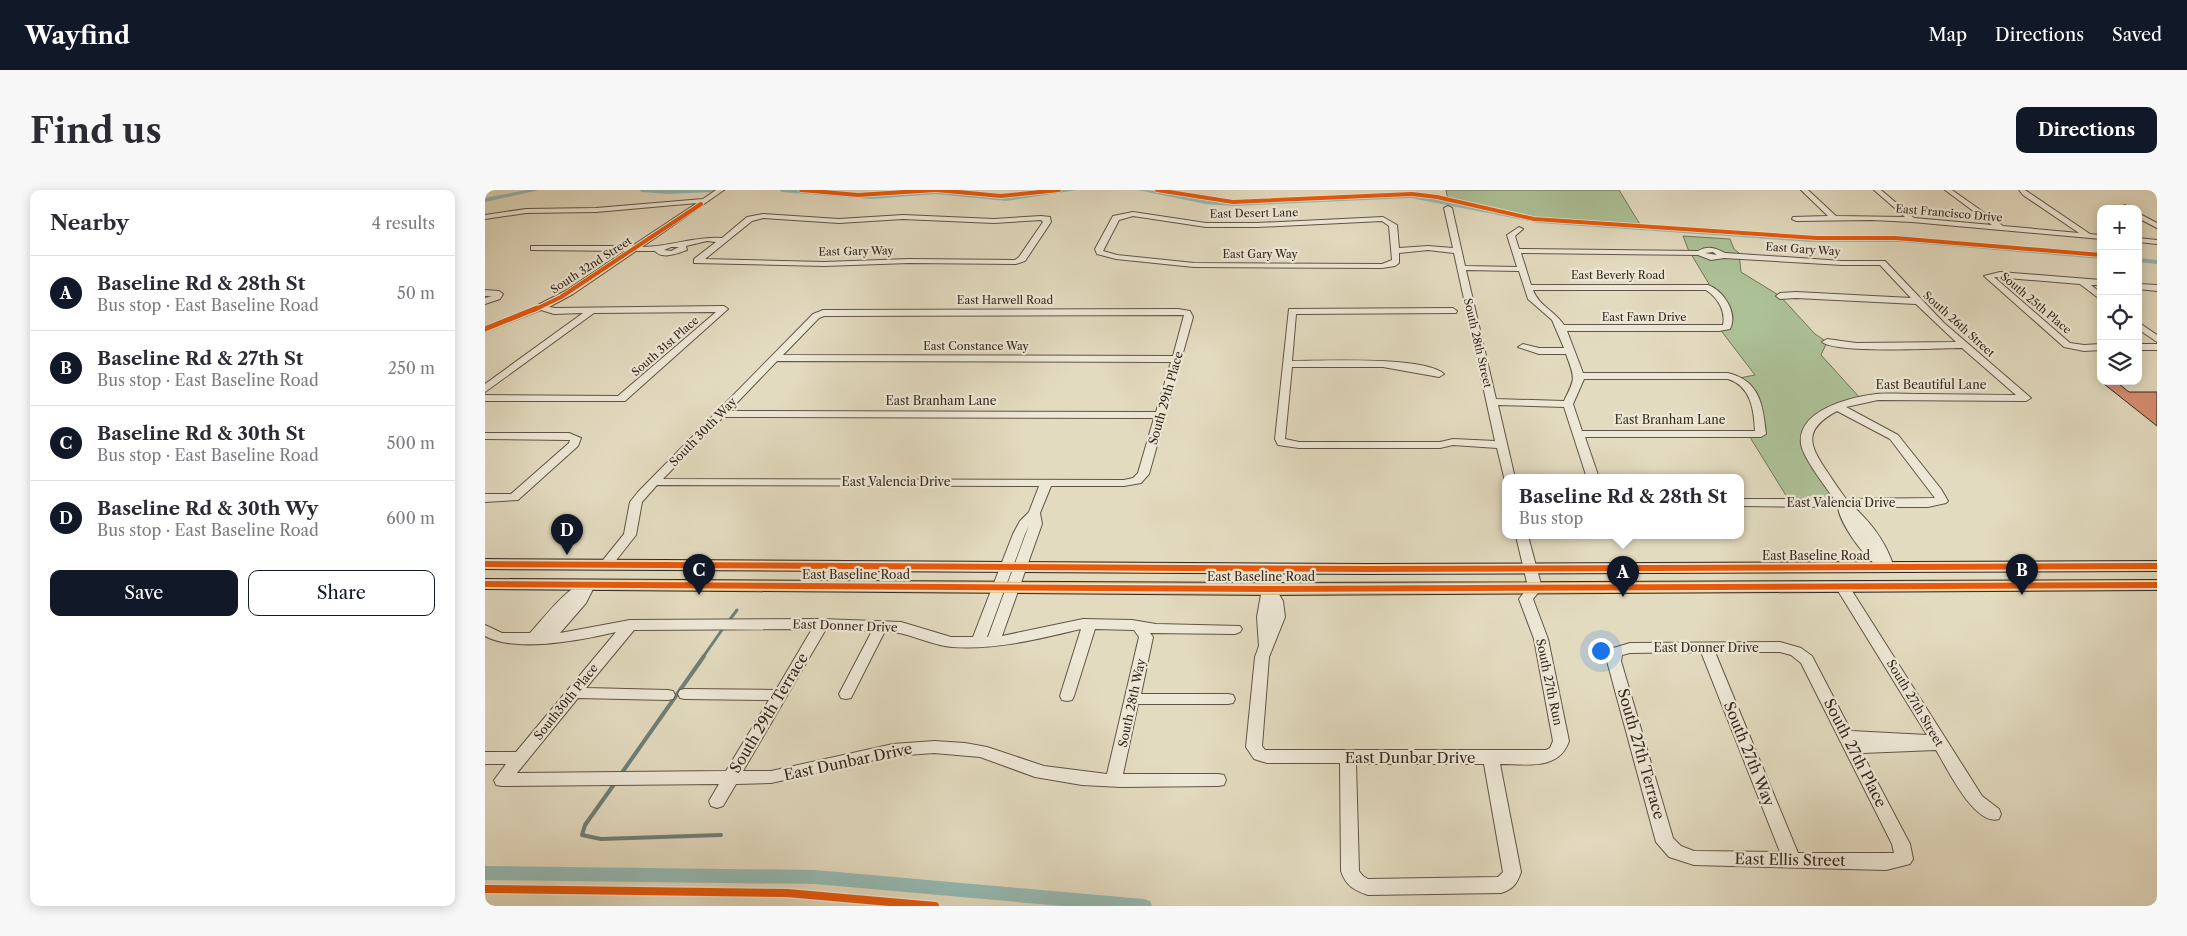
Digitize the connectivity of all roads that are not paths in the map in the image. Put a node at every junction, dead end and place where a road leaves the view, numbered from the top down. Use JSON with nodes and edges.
{"nodes":[{"id":1,"x":720,"y":190,"type":"edge"},
{"id":2,"x":1804,"y":190,"type":"edge"},
{"id":3,"x":1877,"y":190,"type":"edge"},
{"id":4,"x":1948,"y":190,"type":"edge"},
{"id":5,"x":2022,"y":190,"type":"edge"},
{"id":6,"x":702,"y":202,"type":"junction"},
{"id":7,"x":1448,"y":208,"type":"dead end"},
{"id":8,"x":485,"y":216,"type":"edge"},
{"id":9,"x":2142,"y":217,"type":"edge"},
{"id":10,"x":1796,"y":219,"type":"dead end"},
{"id":11,"x":1835,"y":219,"type":"junction"},
{"id":12,"x":1913,"y":220,"type":"junction"},
{"id":13,"x":2157,"y":226,"type":"edge"},
{"id":14,"x":2001,"y":228,"type":"junction"},
{"id":15,"x":1519,"y":229,"type":"dead end"},
{"id":16,"x":2089,"y":236,"type":"junction"},
{"id":17,"x":2097,"y":237,"type":"edge"},
{"id":18,"x":723,"y":240,"type":"junction"},
{"id":19,"x":2142,"y":240,"type":"edge"},
{"id":20,"x":2157,"y":242,"type":"edge"},
{"id":21,"x":534,"y":248,"type":"dead end"},
{"id":22,"x":635,"y":249,"type":"junction"},
{"id":23,"x":1395,"y":251,"type":"junction"},
{"id":24,"x":1517,"y":251,"type":"junction"},
{"id":25,"x":1100,"y":252,"type":"joint"},
{"id":26,"x":1458,"y":252,"type":"junction"},
{"id":27,"x":1882,"y":264,"type":"joint"},
{"id":28,"x":1462,"y":268,"type":"junction"},
{"id":29,"x":1522,"y":268,"type":"junction"},
{"id":30,"x":2081,"y":281,"type":"junction"},
{"id":31,"x":2097,"y":282,"type":"edge"},
{"id":32,"x":1528,"y":286,"type":"junction"},
{"id":33,"x":2142,"y":286,"type":"edge"},
{"id":34,"x":2157,"y":288,"type":"edge"},
{"id":35,"x":485,"y":293,"type":"edge"},
{"id":36,"x":2097,"y":295,"type":"edge"},
{"id":37,"x":1779,"y":296,"type":"dead end"},
{"id":38,"x":485,"y":301,"type":"edge"},
{"id":39,"x":1916,"y":301,"type":"junction"},
{"id":40,"x":541,"y":307,"type":"junction"},
{"id":41,"x":594,"y":309,"type":"junction"},
{"id":42,"x":1453,"y":311,"type":"dead end"},
{"id":43,"x":823,"y":313,"type":"joint"},
{"id":44,"x":1187,"y":313,"type":"joint"},
{"id":45,"x":1727,"y":327,"type":"joint"},
{"id":46,"x":1561,"y":328,"type":"junction"},
{"id":47,"x":2142,"y":328,"type":"edge"},
{"id":48,"x":485,"y":329,"type":"edge"},
{"id":49,"x":2157,"y":339,"type":"edge"},
{"id":50,"x":1827,"y":342,"type":"dead end"},
{"id":51,"x":1964,"y":346,"type":"junction"},
{"id":52,"x":1523,"y":347,"type":"dead end"},
{"id":53,"x":2097,"y":347,"type":"edge"},
{"id":54,"x":2142,"y":347,"type":"edge"},
{"id":55,"x":2157,"y":347,"type":"edge"},
{"id":56,"x":1569,"y":351,"type":"junction"},
{"id":57,"x":775,"y":358,"type":"junction"},
{"id":58,"x":1177,"y":359,"type":"junction"},
{"id":59,"x":1288,"y":364,"type":"junction"},
{"id":60,"x":1439,"y":374,"type":"dead end"},
{"id":61,"x":1579,"y":376,"type":"junction"},
{"id":62,"x":485,"y":389,"type":"edge"},
{"id":63,"x":485,"y":398,"type":"edge"},
{"id":64,"x":2026,"y":398,"type":"joint"},
{"id":65,"x":1492,"y":402,"type":"junction"},
{"id":66,"x":1568,"y":404,"type":"junction"},
{"id":67,"x":1837,"y":407,"type":"junction"},
{"id":68,"x":721,"y":414,"type":"junction"},
{"id":69,"x":1161,"y":415,"type":"junction"},
{"id":70,"x":1579,"y":434,"type":"junction"},
{"id":71,"x":485,"y":436,"type":"edge"},
{"id":72,"x":1502,"y":445,"type":"junction"},
{"id":73,"x":1508,"y":474,"type":"edge"},
{"id":74,"x":1592,"y":474,"type":"edge"},
{"id":75,"x":1137,"y":481,"type":"joint"},
{"id":76,"x":655,"y":482,"type":"junction"},
{"id":77,"x":1047,"y":482,"type":"junction"},
{"id":78,"x":485,"y":498,"type":"edge"},
{"id":79,"x":1843,"y":502,"type":"junction"},
{"id":80,"x":1744,"y":503,"type":"edge"},
{"id":81,"x":1523,"y":539,"type":"edge"},
{"id":82,"x":485,"y":564,"type":"edge"},
{"id":83,"x":605,"y":566,"type":"junction"},
{"id":84,"x":2125,"y":566,"type":"junction"},
{"id":85,"x":2157,"y":566,"type":"edge"},
{"id":86,"x":1013,"y":568,"type":"junction"},
{"id":87,"x":1529,"y":568,"type":"junction"},
{"id":88,"x":1801,"y":568,"type":"junction"},
{"id":89,"x":1888,"y":568,"type":"junction"},
{"id":90,"x":1368,"y":569,"type":"junction"},
{"id":91,"x":485,"y":584,"type":"edge"},
{"id":92,"x":588,"y":585,"type":"junction"},
{"id":93,"x":2150,"y":585,"type":"edge"},
{"id":94,"x":1842,"y":586,"type":"junction"},
{"id":95,"x":1937,"y":586,"type":"junction"},
{"id":96,"x":1005,"y":587,"type":"junction"},
{"id":97,"x":1535,"y":588,"type":"junction"},
{"id":98,"x":1269,"y":589,"type":"junction"},
{"id":99,"x":560,"y":617,"type":"junction"},
{"id":100,"x":986,"y":619,"type":"junction"},
{"id":101,"x":1002,"y":619,"type":"junction"},
{"id":102,"x":630,"y":624,"type":"junction"},
{"id":103,"x":822,"y":624,"type":"junction"},
{"id":104,"x":1089,"y":625,"type":"junction"},
{"id":105,"x":881,"y":626,"type":"junction"},
{"id":106,"x":1140,"y":628,"type":"junction"},
{"id":107,"x":1235,"y":629,"type":"dead end"},
{"id":108,"x":487,"y":635,"type":"edge"},
{"id":109,"x":534,"y":638,"type":"junction"},
{"id":110,"x":548,"y":638,"type":"junction"},
{"id":111,"x":978,"y":642,"type":"junction"},
{"id":112,"x":993,"y":642,"type":"junction"},
{"id":113,"x":1706,"y":648,"type":"junction"},
{"id":114,"x":1797,"y":651,"type":"joint"},
{"id":115,"x":1615,"y":652,"type":"joint"},
{"id":116,"x":574,"y":693,"type":"junction"},
{"id":117,"x":668,"y":694,"type":"dead end"},
{"id":118,"x":685,"y":694,"type":"dead end"},
{"id":119,"x":846,"y":694,"type":"dead end"},
{"id":120,"x":780,"y":695,"type":"junction"},
{"id":121,"x":1067,"y":696,"type":"dead end"},
{"id":122,"x":1134,"y":699,"type":"junction"},
{"id":123,"x":1228,"y":699,"type":"dead end"},
{"id":124,"x":1849,"y":742,"type":"junction"},
{"id":125,"x":1939,"y":744,"type":"junction"},
{"id":126,"x":1558,"y":751,"type":"joint"},
{"id":127,"x":485,"y":758,"type":"edge"},
{"id":128,"x":520,"y":758,"type":"junction"},
{"id":129,"x":1348,"y":758,"type":"junction"},
{"id":130,"x":1491,"y":758,"type":"junction"},
{"id":131,"x":730,"y":779,"type":"junction"},
{"id":132,"x":1115,"y":779,"type":"junction"},
{"id":133,"x":502,"y":780,"type":"joint"},
{"id":134,"x":1219,"y":780,"type":"dead end"},
{"id":135,"x":717,"y":801,"type":"dead end"},
{"id":136,"x":1993,"y":814,"type":"dead end"},
{"id":137,"x":1675,"y":852,"type":"joint"},
{"id":138,"x":1904,"y":859,"type":"joint"},
{"id":139,"x":1792,"y":860,"type":"junction"}],
"edges":[{"from":1,"to":6,"type":"street","name":"South 32nd Street"},
{"from":2,"to":11,"type":"street"},
{"from":3,"to":12,"type":"street"},
{"from":4,"to":14,"type":"street"},
{"from":5,"to":16,"type":"street"},
{"from":6,"to":8,"type":"street"},
{"from":6,"to":22,"type":"street","name":"South 32nd Street"},
{"from":7,"to":26,"type":"street","name":"South 28th Street"},
{"from":9,"to":13,"type":"street"},
{"from":10,"to":11,"type":"street","name":"East Francisco Drive"},
{"from":11,"to":12,"type":"street","name":"East Francisco Drive"},
{"from":12,"to":14,"type":"street","name":"East Francisco Drive"},
{"from":14,"to":16,"type":"street","name":"East Francisco Drive"},
{"from":15,"to":24,"type":"street"},
{"from":16,"to":17,"type":"street","name":"East Francisco Drive"},
{"from":18,"to":18,"type":"street","name":"East Gary Way"},
{"from":18,"to":22,"type":"street"},
{"from":19,"to":20,"type":"street"},
{"from":21,"to":22,"type":"street"},
{"from":22,"to":40,"type":"street","name":"South 32nd Street"},
{"from":23,"to":25,"type":"street","name":"East Gary Way"},
{"from":23,"to":25,"type":"street","name":"East Desert Lane"},
{"from":23,"to":26,"type":"street"},
{"from":24,"to":27,"type":"street","name":"East Gary Way"},
{"from":24,"to":29,"type":"street"},
{"from":26,"to":28,"type":"street","name":"South 28th Street"},
{"from":27,"to":39,"type":"street","name":"South 26th Street"},
{"from":28,"to":29,"type":"street"},
{"from":28,"to":65,"type":"street","name":"South 28th Street"},
{"from":29,"to":32,"type":"street"},
{"from":30,"to":31,"type":"street"},
{"from":30,"to":36,"type":"street"},
{"from":30,"to":53,"type":"street","name":"South 25th Place"},
{"from":32,"to":45,"type":"street","name":"East Beverly Road"},
{"from":32,"to":46,"type":"street"},
{"from":33,"to":34,"type":"street"},
{"from":35,"to":38,"type":"street"},
{"from":37,"to":39,"type":"street"},
{"from":39,"to":51,"type":"street","name":"South 26th Street"},
{"from":40,"to":41,"type":"street"},
{"from":40,"to":48,"type":"street","name":"South 32nd Street"},
{"from":41,"to":62,"type":"street"},
{"from":41,"to":63,"type":"street","name":"South 31st Place"},
{"from":42,"to":59,"type":"street"},
{"from":43,"to":44,"type":"street","name":"East Harwell Road"},
{"from":43,"to":57,"type":"street","name":"South 30th Way"},
{"from":44,"to":58,"type":"street","name":"South 29th Place"},
{"from":45,"to":46,"type":"street","name":"East Fawn Drive"},
{"from":46,"to":56,"type":"street"},
{"from":47,"to":49,"type":"street"},
{"from":50,"to":51,"type":"street"},
{"from":51,"to":64,"type":"street","name":"South 26th Street"},
{"from":52,"to":56,"type":"street"},
{"from":54,"to":55,"type":"street"},
{"from":56,"to":61,"type":"street"},
{"from":57,"to":58,"type":"street","name":"East Constance Way"},
{"from":57,"to":68,"type":"street","name":"South 30th Way"},
{"from":58,"to":69,"type":"street","name":"South 29th Place"},
{"from":59,"to":60,"type":"street"},
{"from":59,"to":72,"type":"street"},
{"from":61,"to":66,"type":"street"},
{"from":61,"to":70,"type":"street","name":"East Branham Lane"},
{"from":64,"to":67,"type":"street","name":"East Beautiful Lane"},
{"from":65,"to":66,"type":"street"},
{"from":65,"to":72,"type":"street","name":"South 28th Street"},
{"from":66,"to":70,"type":"street"},
{"from":67,"to":79,"type":"street"},
{"from":67,"to":79,"type":"street","name":"East Valencia Drive"},
{"from":68,"to":69,"type":"street","name":"East Branham Lane"},
{"from":68,"to":76,"type":"street","name":"South 30th Way"},
{"from":69,"to":75,"type":"street","name":"South 29th Place"},
{"from":70,"to":74,"type":"street"},
{"from":71,"to":78,"type":"street"},
{"from":72,"to":73,"type":"street","name":"South 28th Street"},
{"from":75,"to":77,"type":"street","name":"East Valencia Drive"},
{"from":76,"to":77,"type":"street","name":"East Valencia Drive"},
{"from":76,"to":83,"type":"street","name":"South 30th Way"},
{"from":77,"to":86,"type":"street"},
{"from":79,"to":80,"type":"street","name":"East Valencia Drive"},
{"from":79,"to":89,"type":"street"},
{"from":81,"to":87,"type":"street"},
{"from":82,"to":83,"type":"main road","name":"East Baseline Road"},
{"from":83,"to":86,"type":"main road","name":"East Baseline Road"},
{"from":83,"to":92,"type":"main road"},
{"from":84,"to":85,"type":"main road","name":"East Baseline Road"},
{"from":84,"to":89,"type":"main road","name":"East Baseline Road"},
{"from":84,"to":93,"type":"main road"},
{"from":86,"to":90,"type":"main road","name":"East Baseline Road"},
{"from":86,"to":96,"type":"street"},
{"from":87,"to":88,"type":"main road","name":"East Baseline Road"},
{"from":87,"to":90,"type":"main road","name":"East Baseline Road"},
{"from":87,"to":97,"type":"street"},
{"from":88,"to":89,"type":"main road","name":"East Baseline Road"},
{"from":88,"to":94,"type":"main road"},
{"from":89,"to":94,"type":"main road"},
{"from":89,"to":95,"type":"main road"},
{"from":90,"to":98,"type":"main road"},
{"from":91,"to":92,"type":"main road","name":"East Baseline Road"},
{"from":92,"to":96,"type":"main road","name":"East Baseline Road"},
{"from":92,"to":99,"type":"street"},
{"from":93,"to":95,"type":"main road","name":"East Baseline Road"},
{"from":94,"to":95,"type":"main road","name":"East Baseline Road"},
{"from":94,"to":97,"type":"main road","name":"East Baseline Road"},
{"from":94,"to":125,"type":"street","name":"South 27th Street"},
{"from":96,"to":98,"type":"main road","name":"East Baseline Road"},
{"from":96,"to":100,"type":"street"},
{"from":96,"to":101,"type":"street"},
{"from":97,"to":98,"type":"main road","name":"East Baseline Road"},
{"from":97,"to":126,"type":"street","name":"South 27th Run"},
{"from":98,"to":129,"type":"street","name":"East Dunbar Drive"},
{"from":99,"to":109,"type":"street"},
{"from":99,"to":110,"type":"street"},
{"from":100,"to":101,"type":"street"},
{"from":100,"to":111,"type":"street"},
{"from":101,"to":112,"type":"street"},
{"from":102,"to":103,"type":"street","name":"East Donner Drive"},
{"from":102,"to":110,"type":"street","name":"East Donner Drive"},
{"from":102,"to":116,"type":"street","name":"South30th Place"},
{"from":103,"to":105,"type":"street","name":"East Donner Drive"},
{"from":103,"to":120,"type":"street","name":"South 29th Terrace"},
{"from":104,"to":106,"type":"street","name":"East Donner Drive"},
{"from":104,"to":112,"type":"street","name":"East Donner Drive"},
{"from":104,"to":121,"type":"street"},
{"from":105,"to":111,"type":"street","name":"East Donner Drive"},
{"from":105,"to":119,"type":"street"},
{"from":106,"to":107,"type":"street","name":"East Donner Drive"},
{"from":106,"to":122,"type":"street","name":"South 28th Way"},
{"from":108,"to":109,"type":"street","name":"East Donner Drive"},
{"from":109,"to":110,"type":"street","name":"East Donner Drive"},
{"from":111,"to":112,"type":"street","name":"East Donner Drive"},
{"from":113,"to":114,"type":"street","name":"East Donner Drive"},
{"from":113,"to":115,"type":"street","name":"East Donner Drive"},
{"from":113,"to":139,"type":"street","name":"South 27th Way"},
{"from":114,"to":124,"type":"street","name":"South 27th Place"},
{"from":115,"to":137,"type":"street","name":"South 27th Terrace"},
{"from":116,"to":117,"type":"street"},
{"from":116,"to":128,"type":"street","name":"South30th Place"},
{"from":118,"to":120,"type":"street"},
{"from":120,"to":131,"type":"street","name":"South 29th Terrace"},
{"from":122,"to":123,"type":"street"},
{"from":122,"to":132,"type":"street","name":"South 28th Way"},
{"from":124,"to":125,"type":"street"},
{"from":124,"to":138,"type":"street","name":"South 27th Place"},
{"from":125,"to":136,"type":"street","name":"South 27th Street"},
{"from":126,"to":130,"type":"street","name":"East Dunbar Drive"},
{"from":127,"to":128,"type":"street"},
{"from":128,"to":133,"type":"street","name":"South30th Place"},
{"from":129,"to":130,"type":"street","name":"East Dunbar Drive"},
{"from":129,"to":130,"type":"street"},
{"from":131,"to":132,"type":"street","name":"East Dunbar Drive"},
{"from":131,"to":133,"type":"street","name":"East Dunbar Drive"},
{"from":131,"to":135,"type":"street","name":"South 29th Terrace"},
{"from":132,"to":134,"type":"street","name":"East Dunbar Drive"},
{"from":137,"to":139,"type":"street","name":"East Ellis Street"},
{"from":138,"to":139,"type":"street","name":"East Ellis Street"}]}
